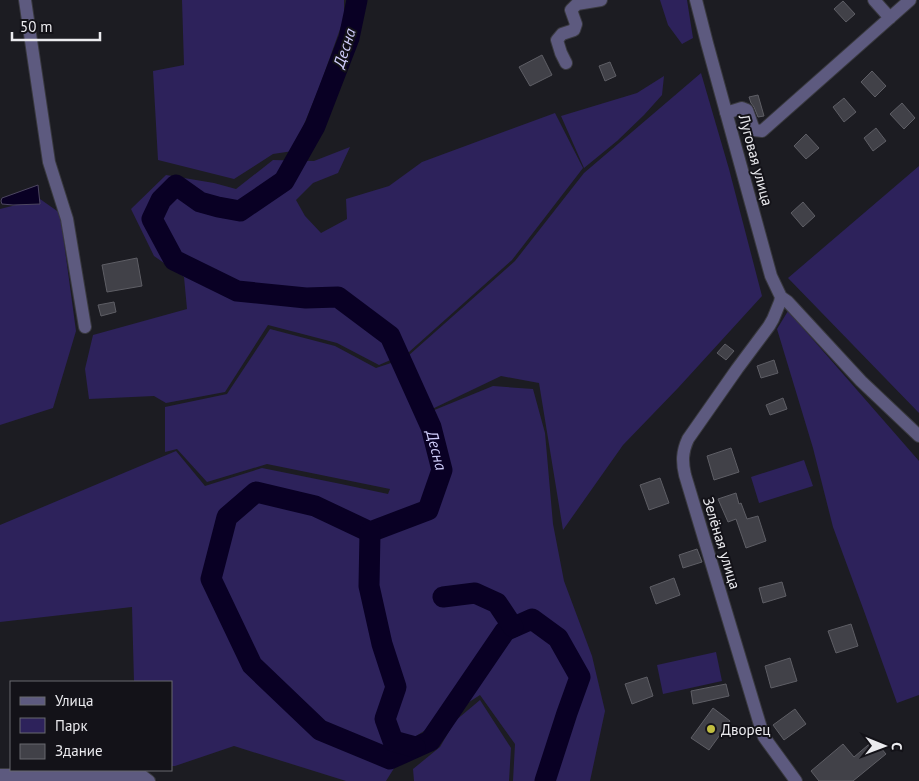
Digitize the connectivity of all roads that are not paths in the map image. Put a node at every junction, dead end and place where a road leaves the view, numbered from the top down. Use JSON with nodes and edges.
{"nodes":[{"id":1,"x":25,"y":0,"type":"edge"},
{"id":2,"x":601,"y":0,"type":"edge"},
{"id":3,"x":696,"y":0,"type":"edge"},
{"id":4,"x":874,"y":0,"type":"edge"},
{"id":5,"x":910,"y":0,"type":"edge"},
{"id":6,"x":890,"y":18,"type":"junction"},
{"id":7,"x":566,"y":63,"type":"dead end"},
{"id":8,"x":726,"y":113,"type":"junction"},
{"id":9,"x":781,"y":297,"type":"junction"},
{"id":10,"x":85,"y":327,"type":"dead end"},
{"id":11,"x":919,"y":436,"type":"edge"},
{"id":12,"x":0,"y":774,"type":"edge"},
{"id":13,"x":149,"y":781,"type":"edge"},
{"id":14,"x":796,"y":781,"type":"edge"}],
"edges":[{"from":1,"to":10,"type":"lane"},
{"from":2,"to":7,"type":"lane"},
{"from":3,"to":8,"type":"lane","name":"Луговая улица"},
{"from":4,"to":6,"type":"lane"},
{"from":5,"to":6,"type":"lane"},
{"from":6,"to":8,"type":"lane"},
{"from":8,"to":9,"type":"lane","name":"Луговая улица"},
{"from":9,"to":11,"type":"lane"},
{"from":9,"to":14,"type":"lane","name":"Зелёная улица"},
{"from":12,"to":13,"type":"lane"}]}
